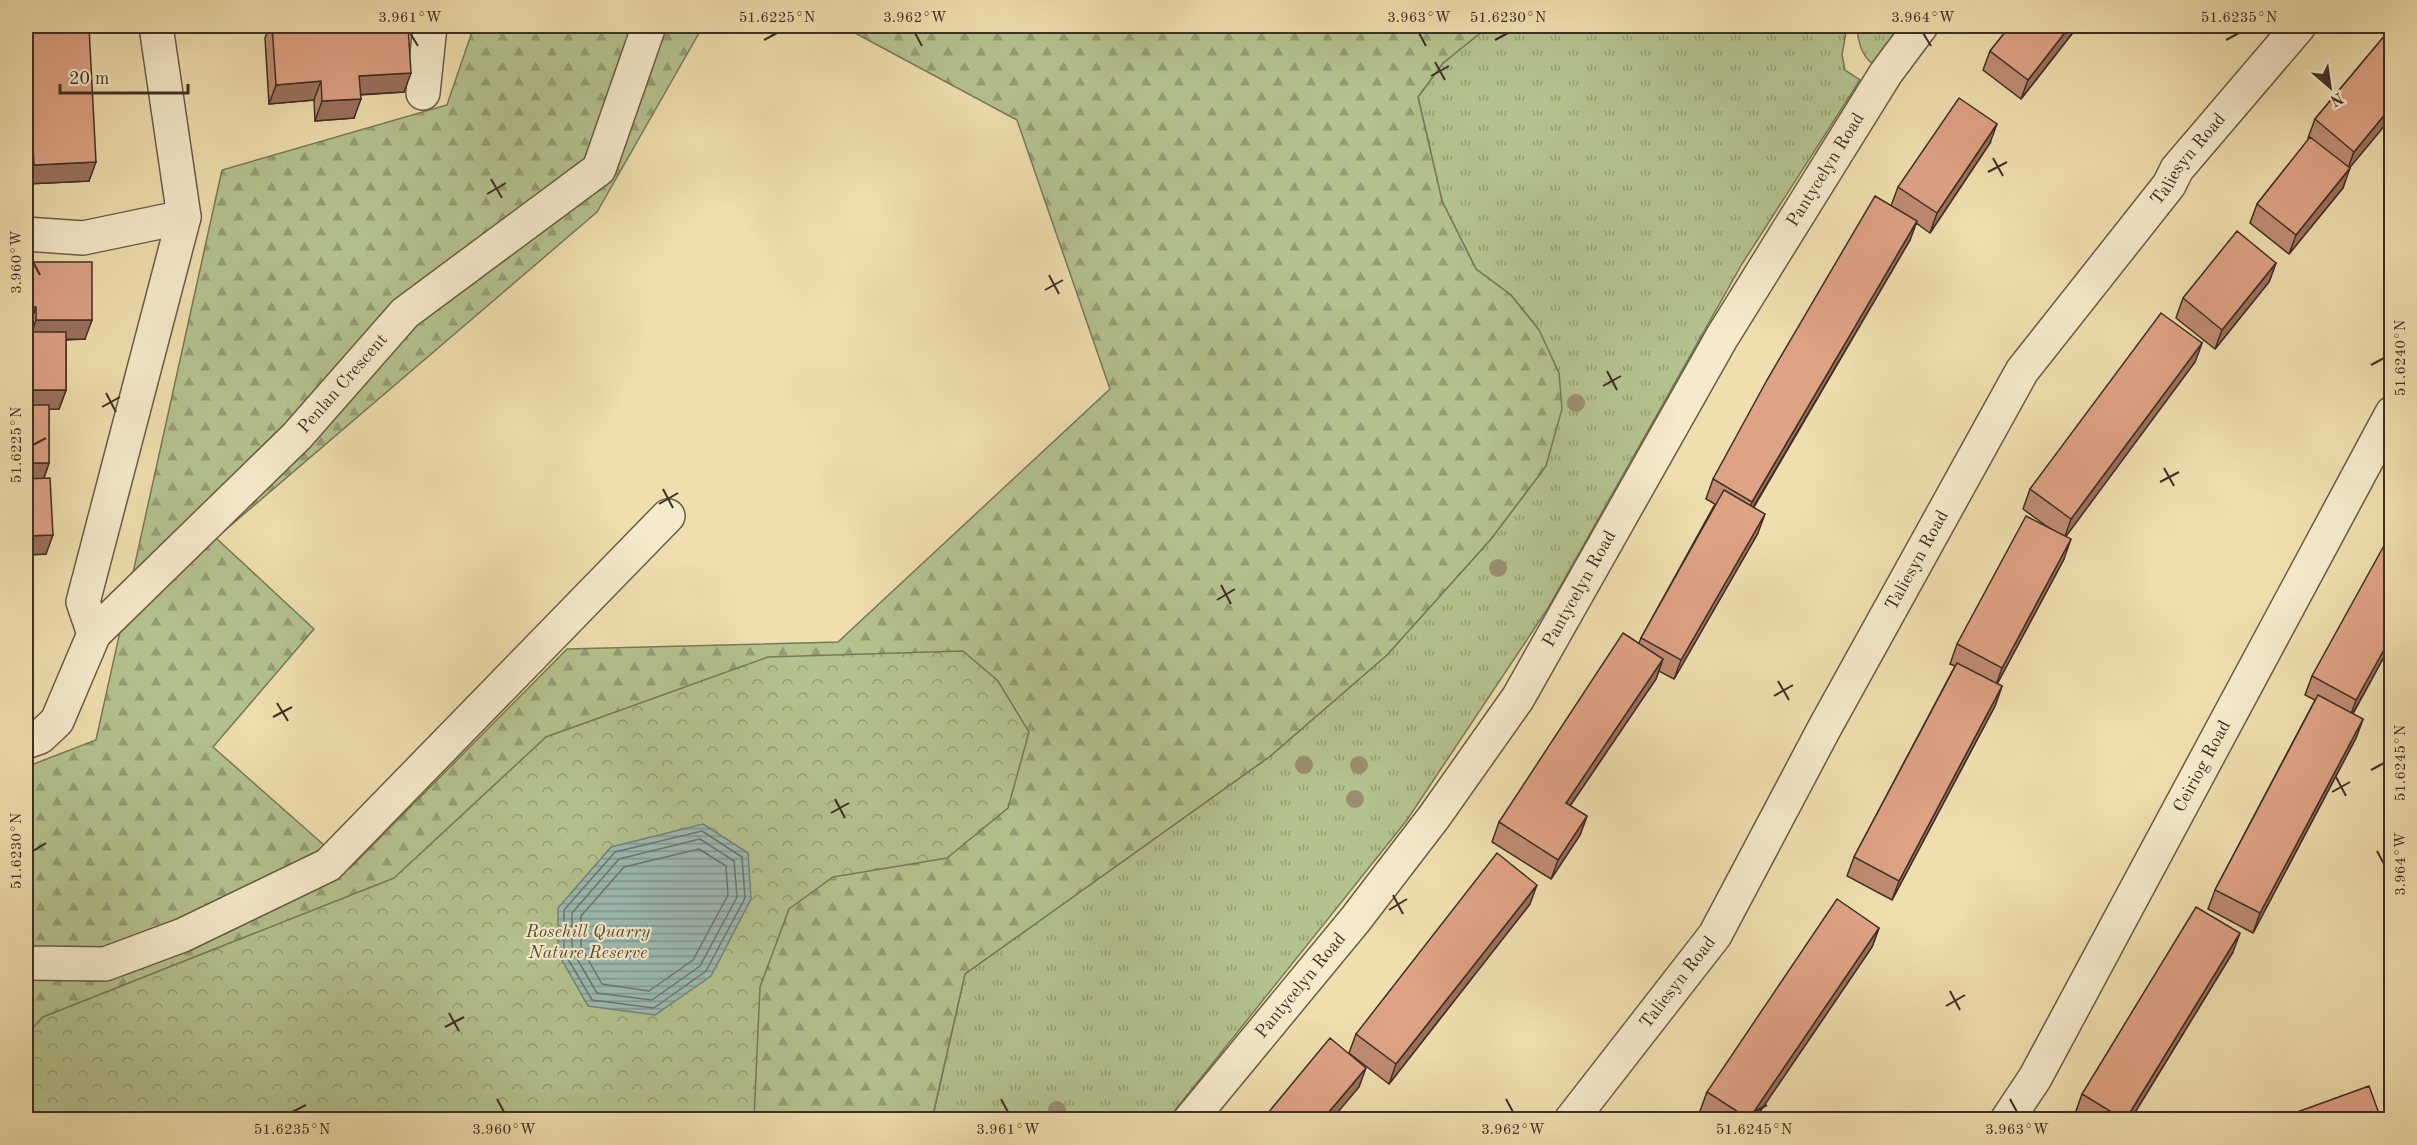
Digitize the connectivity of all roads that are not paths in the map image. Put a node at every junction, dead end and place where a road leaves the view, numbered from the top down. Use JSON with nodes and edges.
{"nodes":[{"id":1,"x":156,"y":26,"type":"edge"},
{"id":2,"x":430,"y":26,"type":"edge"},
{"id":3,"x":649,"y":26,"type":"edge"},
{"id":4,"x":1922,"y":26,"type":"edge"},
{"id":5,"x":2299,"y":26,"type":"edge"},
{"id":6,"x":423,"y":93,"type":"dead end"},
{"id":7,"x":184,"y":217,"type":"junction"},
{"id":8,"x":26,"y":234,"type":"edge"},
{"id":9,"x":2391,"y":413,"type":"edge"},
{"id":10,"x":668,"y":516,"type":"dead end"},
{"id":11,"x":94,"y":634,"type":"junction"},
{"id":12,"x":26,"y":742,"type":"edge"},
{"id":13,"x":26,"y":961,"type":"edge"},
{"id":14,"x":1190,"y":1119,"type":"edge"},
{"id":15,"x":1571,"y":1119,"type":"edge"},
{"id":16,"x":2007,"y":1119,"type":"edge"}],
"edges":[{"from":1,"to":7,"type":"street"},
{"from":2,"to":6,"type":"street"},
{"from":3,"to":11,"type":"street","name":"Penlan Crescent"},
{"from":4,"to":14,"type":"street","name":"Pantycelyn Road"},
{"from":5,"to":15,"type":"street","name":"Taliesyn Road"},
{"from":7,"to":8,"type":"street"},
{"from":7,"to":11,"type":"street"},
{"from":9,"to":16,"type":"street","name":"Ceiriog Road"},
{"from":10,"to":13,"type":"street"},
{"from":11,"to":12,"type":"street","name":"Penlan Crescent"}]}
